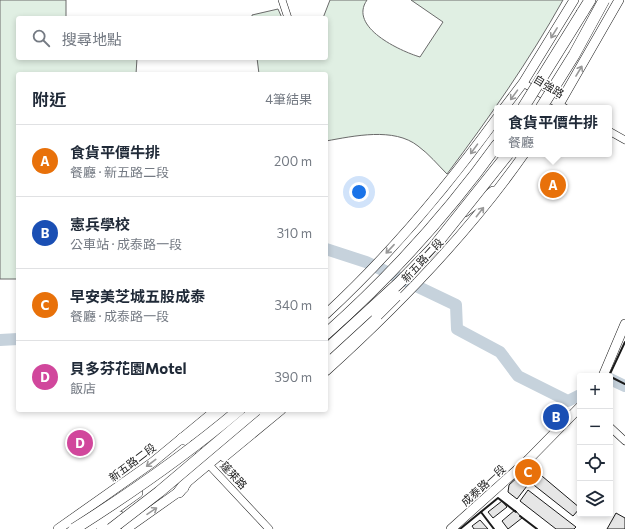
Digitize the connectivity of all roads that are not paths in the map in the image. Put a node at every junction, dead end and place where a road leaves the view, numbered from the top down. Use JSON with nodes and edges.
{"nodes":[{"id":1,"x":282,"y":0,"type":"edge"},
{"id":2,"x":574,"y":0,"type":"edge"},
{"id":3,"x":589,"y":0,"type":"edge"},
{"id":4,"x":599,"y":0,"type":"edge"},
{"id":5,"x":604,"y":0,"type":"edge"},
{"id":6,"x":619,"y":0,"type":"edge"},
{"id":7,"x":287,"y":16,"type":"edge"},
{"id":8,"x":523,"y":83,"type":"junction"},
{"id":9,"x":541,"y":94,"type":"junction"},
{"id":10,"x":506,"y":105,"type":"edge"},
{"id":11,"x":525,"y":105,"type":"edge"},
{"id":12,"x":530,"y":105,"type":"edge"},
{"id":13,"x":537,"y":105,"type":"edge"},
{"id":14,"x":543,"y":105,"type":"edge"},
{"id":15,"x":557,"y":105,"type":"edge"},
{"id":16,"x":561,"y":105,"type":"edge"},
{"id":17,"x":494,"y":122,"type":"edge"},
{"id":18,"x":612,"y":133,"type":"edge"},
{"id":19,"x":625,"y":140,"type":"edge"},
{"id":20,"x":494,"y":147,"type":"edge"},
{"id":21,"x":494,"y":148,"type":"edge"},
{"id":22,"x":494,"y":155,"type":"edge"},
{"id":23,"x":502,"y":157,"type":"edge"},
{"id":24,"x":507,"y":157,"type":"edge"},
{"id":25,"x":507,"y":157,"type":"edge"},
{"id":26,"x":522,"y":157,"type":"edge"},
{"id":27,"x":503,"y":183,"type":"junction"},
{"id":28,"x":443,"y":228,"type":"junction"},
{"id":29,"x":328,"y":312,"type":"edge"},
{"id":30,"x":328,"y":323,"type":"edge"},
{"id":31,"x":625,"y":324,"type":"edge"},
{"id":32,"x":328,"y":332,"type":"edge"},
{"id":33,"x":328,"y":336,"type":"edge"},
{"id":34,"x":328,"y":345,"type":"edge"},
{"id":35,"x":328,"y":348,"type":"edge"},
{"id":36,"x":328,"y":361,"type":"edge"},
{"id":37,"x":328,"y":369,"type":"edge"},
{"id":38,"x":604,"y":373,"type":"edge"},
{"id":39,"x":578,"y":409,"type":"edge"},
{"id":40,"x":214,"y":412,"type":"edge"},
{"id":41,"x":224,"y":412,"type":"edge"},
{"id":42,"x":237,"y":412,"type":"edge"},
{"id":43,"x":240,"y":412,"type":"edge"},
{"id":44,"x":249,"y":412,"type":"edge"},
{"id":45,"x":254,"y":412,"type":"edge"},
{"id":46,"x":270,"y":412,"type":"edge"},
{"id":47,"x":279,"y":412,"type":"edge"},
{"id":48,"x":613,"y":430,"type":"edge"},
{"id":49,"x":182,"y":439,"type":"junction"},
{"id":50,"x":625,"y":441,"type":"edge"},
{"id":51,"x":199,"y":451,"type":"junction"},
{"id":52,"x":210,"y":465,"type":"junction"},
{"id":53,"x":153,"y":486,"type":"junction"},
{"id":54,"x":179,"y":492,"type":"joint"},
{"id":55,"x":58,"y":529,"type":"edge"},
{"id":56,"x":74,"y":529,"type":"edge"},
{"id":57,"x":88,"y":529,"type":"edge"},
{"id":58,"x":101,"y":529,"type":"edge"},
{"id":59,"x":111,"y":529,"type":"edge"},
{"id":60,"x":126,"y":529,"type":"edge"},
{"id":61,"x":269,"y":529,"type":"edge"},
{"id":62,"x":451,"y":529,"type":"edge"}],
"edges":[{"from":1,"to":7,"type":"street"},
{"from":2,"to":8,"type":"main road","one_way":true},
{"from":3,"to":9,"type":"main road"},
{"from":3,"to":11,"type":"highway","bridge":true},
{"from":4,"to":9,"type":"main road"},
{"from":5,"to":14,"type":"highway","bridge":true},
{"from":16,"to":6,"type":"main road","one_way":true},
{"from":8,"to":9,"type":"street","name":"自強路"},
{"from":8,"to":10,"type":"main road","one_way":true},
{"from":9,"to":12,"type":"main road"},
{"from":9,"to":13,"type":"main road"},
{"from":9,"to":15,"type":"street","name":"自強路"},
{"from":17,"to":29,"type":"main road","one_way":true},
{"from":18,"to":19,"type":"street"},
{"from":20,"to":30,"type":"highway"},
{"from":21,"to":32,"type":"highway"},
{"from":22,"to":33,"type":"main road","name":"新五路二段"},
{"from":23,"to":28,"type":"main road","name":"新五路二段"},
{"from":24,"to":36,"type":"highway","bridge":true},
{"from":25,"to":35,"type":"highway","bridge":true},
{"from":26,"to":27,"type":"main road","name":"新五路二段"},
{"from":27,"to":28,"type":"main road"},
{"from":37,"to":27,"type":"main road","name":"新五路二段","one_way":true},
{"from":28,"to":34,"type":"main road","name":"新五路二段"},
{"from":31,"to":38,"type":"main road"},
{"from":39,"to":62,"type":"main road","name":"成泰路一段"},
{"from":40,"to":49,"type":"main road","name":"新五路二段"},
{"from":41,"to":49,"type":"highway"},
{"from":42,"to":56,"type":"highway","bridge":true},
{"from":43,"to":51,"type":"main road"},
{"from":44,"to":51,"type":"main road"},
{"from":45,"to":59,"type":"highway","bridge":true},
{"from":46,"to":52,"type":"highway"},
{"from":47,"to":52,"type":"main road"},
{"from":48,"to":50,"type":"street"},
{"from":49,"to":51,"type":"street","name":"蓬萊路"},
{"from":49,"to":55,"type":"main road","name":"新五路二段","one_way":true},
{"from":51,"to":52,"type":"street","name":"蓬萊路"},
{"from":51,"to":53,"type":"main road"},
{"from":52,"to":54,"type":"highway"},
{"from":52,"to":61,"type":"street","name":"蓬萊路"},
{"from":53,"to":57,"type":"main road"},
{"from":53,"to":58,"type":"main road"},
{"from":60,"to":54,"type":"main road","one_way":true}]}
